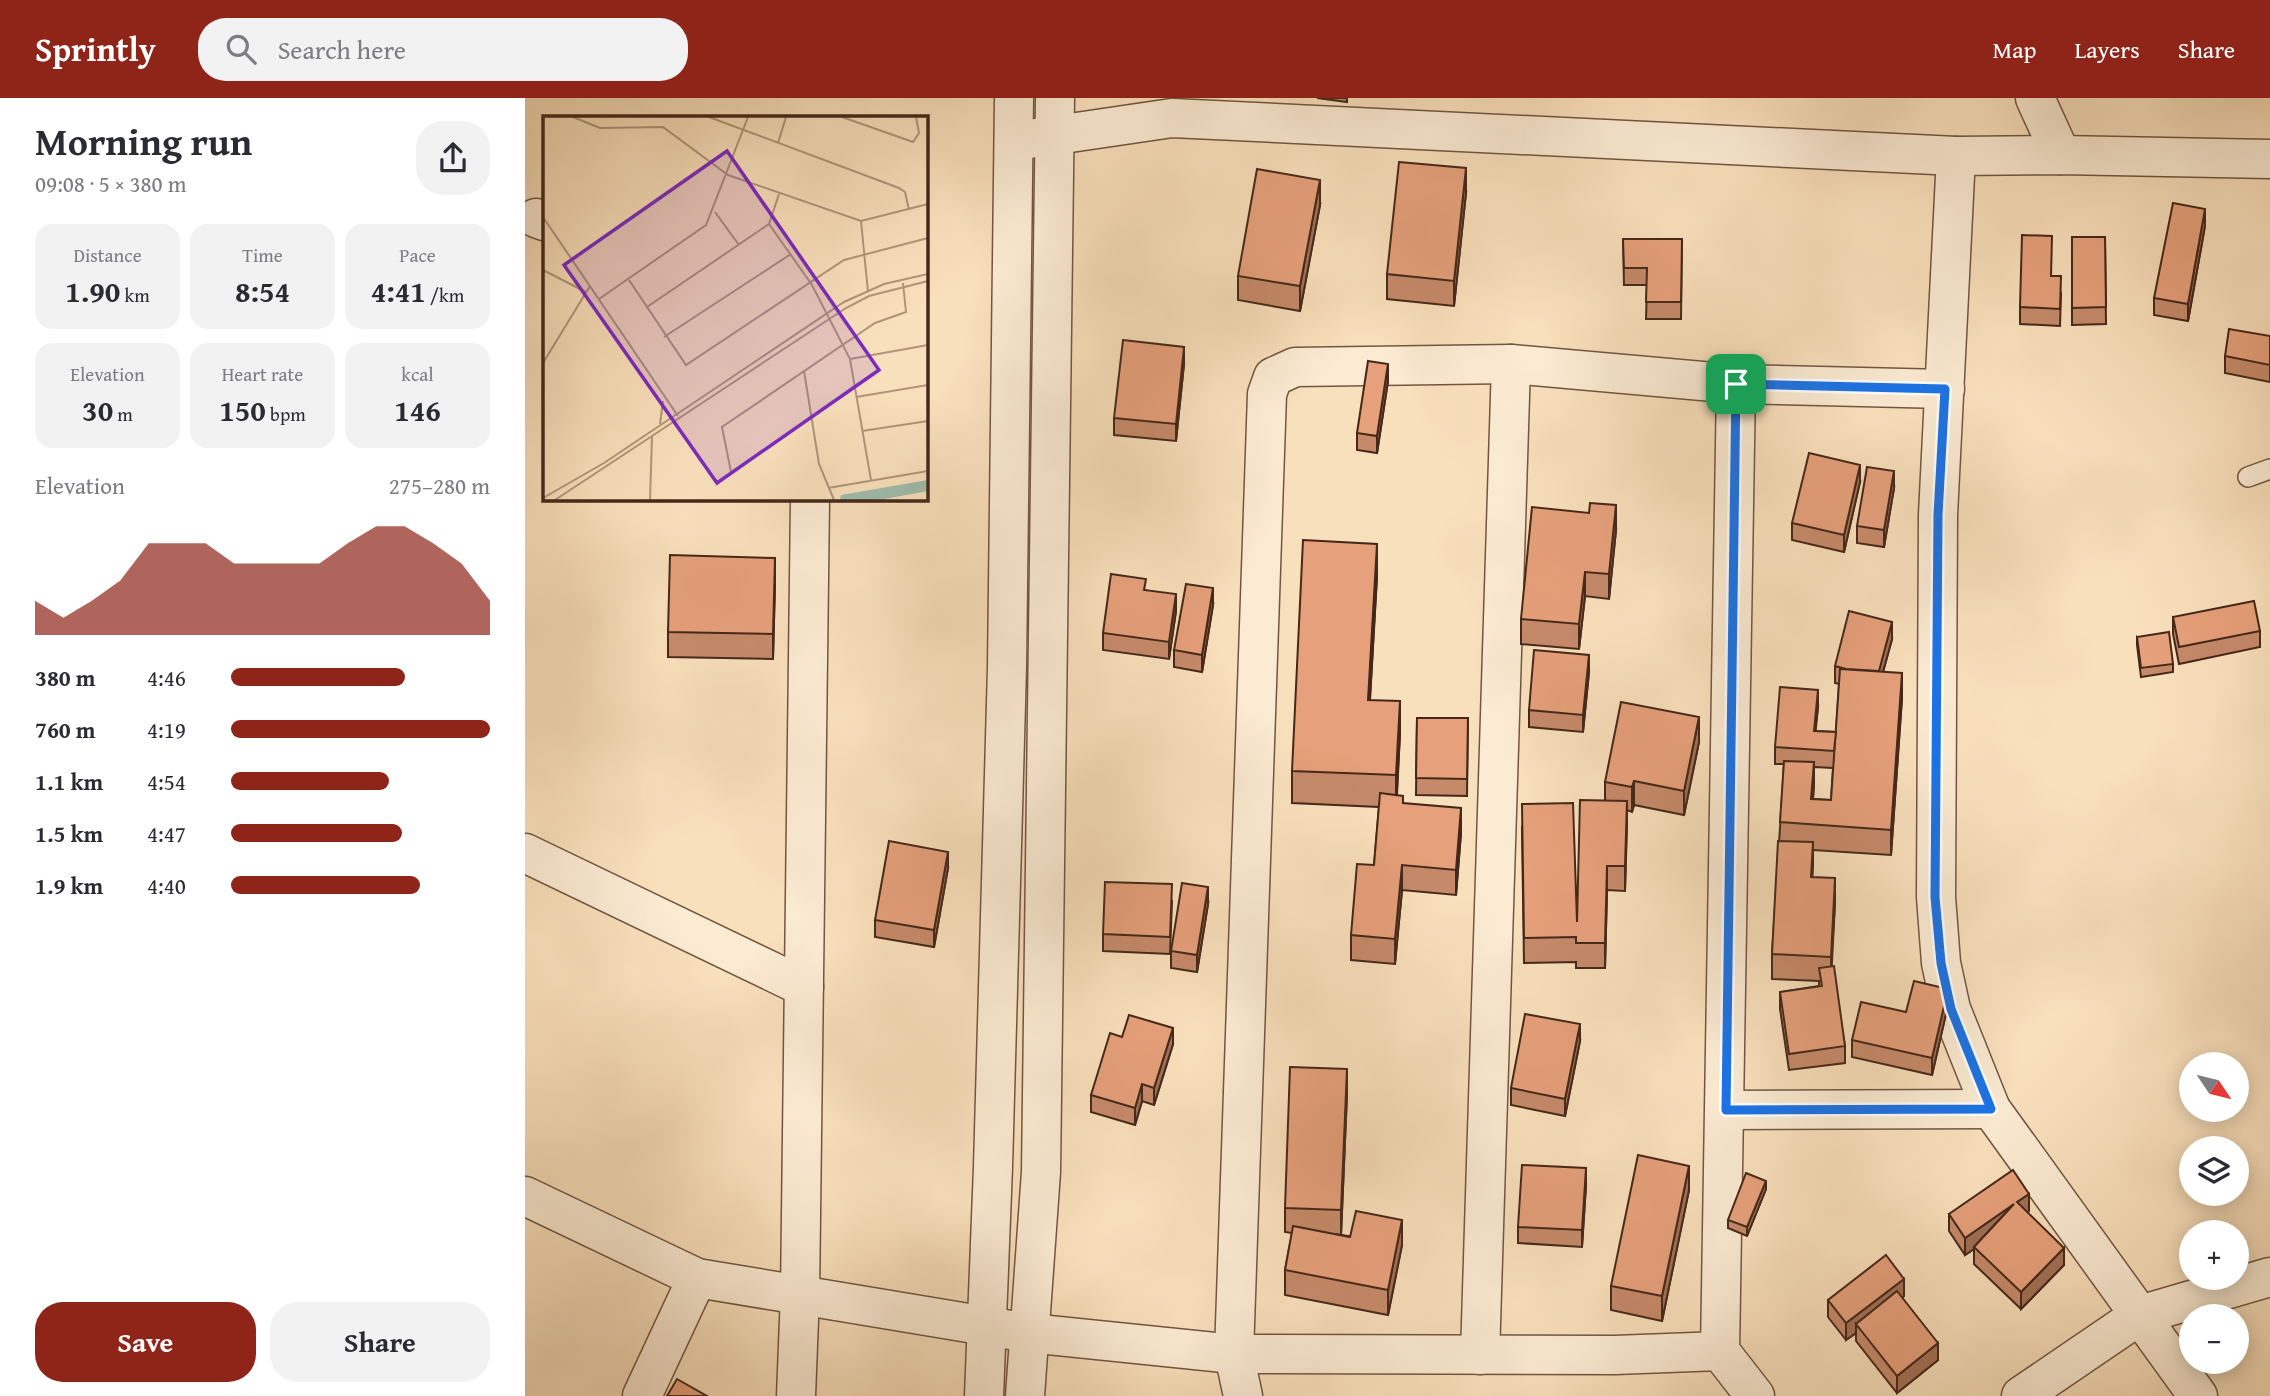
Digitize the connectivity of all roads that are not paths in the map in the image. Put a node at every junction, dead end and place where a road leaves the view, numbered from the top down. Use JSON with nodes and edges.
{"nodes":[{"id":1,"x":1014,"y":98,"type":"edge"},
{"id":2,"x":1055,"y":98,"type":"edge"},
{"id":3,"x":2049,"y":103,"type":"edge"},
{"id":4,"x":1161,"y":108,"type":"edge"},
{"id":5,"x":1054,"y":136,"type":"junction"},
{"id":6,"x":1013,"y":141,"type":"junction"},
{"id":7,"x":2061,"y":155,"type":"junction"},
{"id":8,"x":1956,"y":156,"type":"junction"},
{"id":9,"x":2270,"y":159,"type":"edge"},
{"id":10,"x":1511,"y":364,"type":"junction"},
{"id":11,"x":1051,"y":384,"type":"junction"},
{"id":12,"x":1736,"y":384,"type":"junction"},
{"id":13,"x":1010,"y":389,"type":"junction"},
{"id":14,"x":1945,"y":389,"type":"junction"},
{"id":15,"x":2270,"y":470,"type":"edge"},
{"id":16,"x":2248,"y":477,"type":"dead end"},
{"id":17,"x":810,"y":500,"type":"edge"},
{"id":18,"x":1047,"y":666,"type":"junction"},
{"id":19,"x":1007,"y":667,"type":"junction"},
{"id":20,"x":525,"y":853,"type":"edge"},
{"id":21,"x":1044,"y":924,"type":"junction"},
{"id":22,"x":1000,"y":927,"type":"junction"},
{"id":23,"x":804,"y":987,"type":"junction"},
{"id":24,"x":1991,"y":1109,"type":"junction"},
{"id":25,"x":1726,"y":1110,"type":"junction"},
{"id":26,"x":525,"y":1196,"type":"edge"},
{"id":27,"x":2270,"y":1277,"type":"edge"},
{"id":28,"x":697,"y":1278,"type":"junction"},
{"id":29,"x":800,"y":1294,"type":"junction"},
{"id":30,"x":2140,"y":1315,"type":"junction"},
{"id":31,"x":987,"y":1327,"type":"junction"},
{"id":32,"x":1029,"y":1333,"type":"junction"},
{"id":33,"x":1720,"y":1351,"type":"junction"},
{"id":34,"x":1234,"y":1354,"type":"junction"},
{"id":35,"x":1480,"y":1355,"type":"junction"},
{"id":36,"x":642,"y":1396,"type":"edge"},
{"id":37,"x":796,"y":1396,"type":"edge"},
{"id":38,"x":984,"y":1396,"type":"edge"},
{"id":39,"x":1025,"y":1396,"type":"edge"},
{"id":40,"x":1243,"y":1396,"type":"edge"},
{"id":41,"x":1755,"y":1396,"type":"edge"},
{"id":42,"x":2021,"y":1396,"type":"edge"},
{"id":43,"x":2198,"y":1396,"type":"edge"}],
"edges":[{"from":1,"to":6,"type":"street"},
{"from":2,"to":5,"type":"street"},
{"from":3,"to":7,"type":"street"},
{"from":4,"to":5,"type":"street"},
{"from":4,"to":8,"type":"street"},
{"from":5,"to":6,"type":"street"},
{"from":5,"to":11,"type":"street"},
{"from":6,"to":13,"type":"street"},
{"from":7,"to":8,"type":"street"},
{"from":7,"to":9,"type":"street"},
{"from":8,"to":14,"type":"street"},
{"from":10,"to":12,"type":"street"},
{"from":10,"to":34,"type":"street"},
{"from":10,"to":35,"type":"street"},
{"from":11,"to":13,"type":"street"},
{"from":11,"to":18,"type":"street"},
{"from":12,"to":14,"type":"street"},
{"from":12,"to":25,"type":"street"},
{"from":13,"to":19,"type":"street"},
{"from":14,"to":24,"type":"street"},
{"from":15,"to":16,"type":"lane"},
{"from":17,"to":23,"type":"street"},
{"from":18,"to":19,"type":"street"},
{"from":18,"to":21,"type":"street"},
{"from":19,"to":22,"type":"street"},
{"from":20,"to":23,"type":"street"},
{"from":21,"to":22,"type":"street"},
{"from":21,"to":32,"type":"street"},
{"from":22,"to":31,"type":"street"},
{"from":23,"to":29,"type":"street"},
{"from":24,"to":25,"type":"street"},
{"from":24,"to":30,"type":"street"},
{"from":25,"to":33,"type":"street"},
{"from":26,"to":28,"type":"street"},
{"from":27,"to":30,"type":"street"},
{"from":28,"to":29,"type":"street"},
{"from":28,"to":36,"type":"street"},
{"from":29,"to":31,"type":"street"},
{"from":29,"to":37,"type":"street"},
{"from":30,"to":42,"type":"street"},
{"from":30,"to":43,"type":"street"},
{"from":31,"to":32,"type":"street"},
{"from":31,"to":38,"type":"street"},
{"from":32,"to":34,"type":"street"},
{"from":32,"to":39,"type":"street"},
{"from":33,"to":35,"type":"street"},
{"from":33,"to":41,"type":"street"},
{"from":34,"to":35,"type":"street"},
{"from":34,"to":40,"type":"street"}]}
